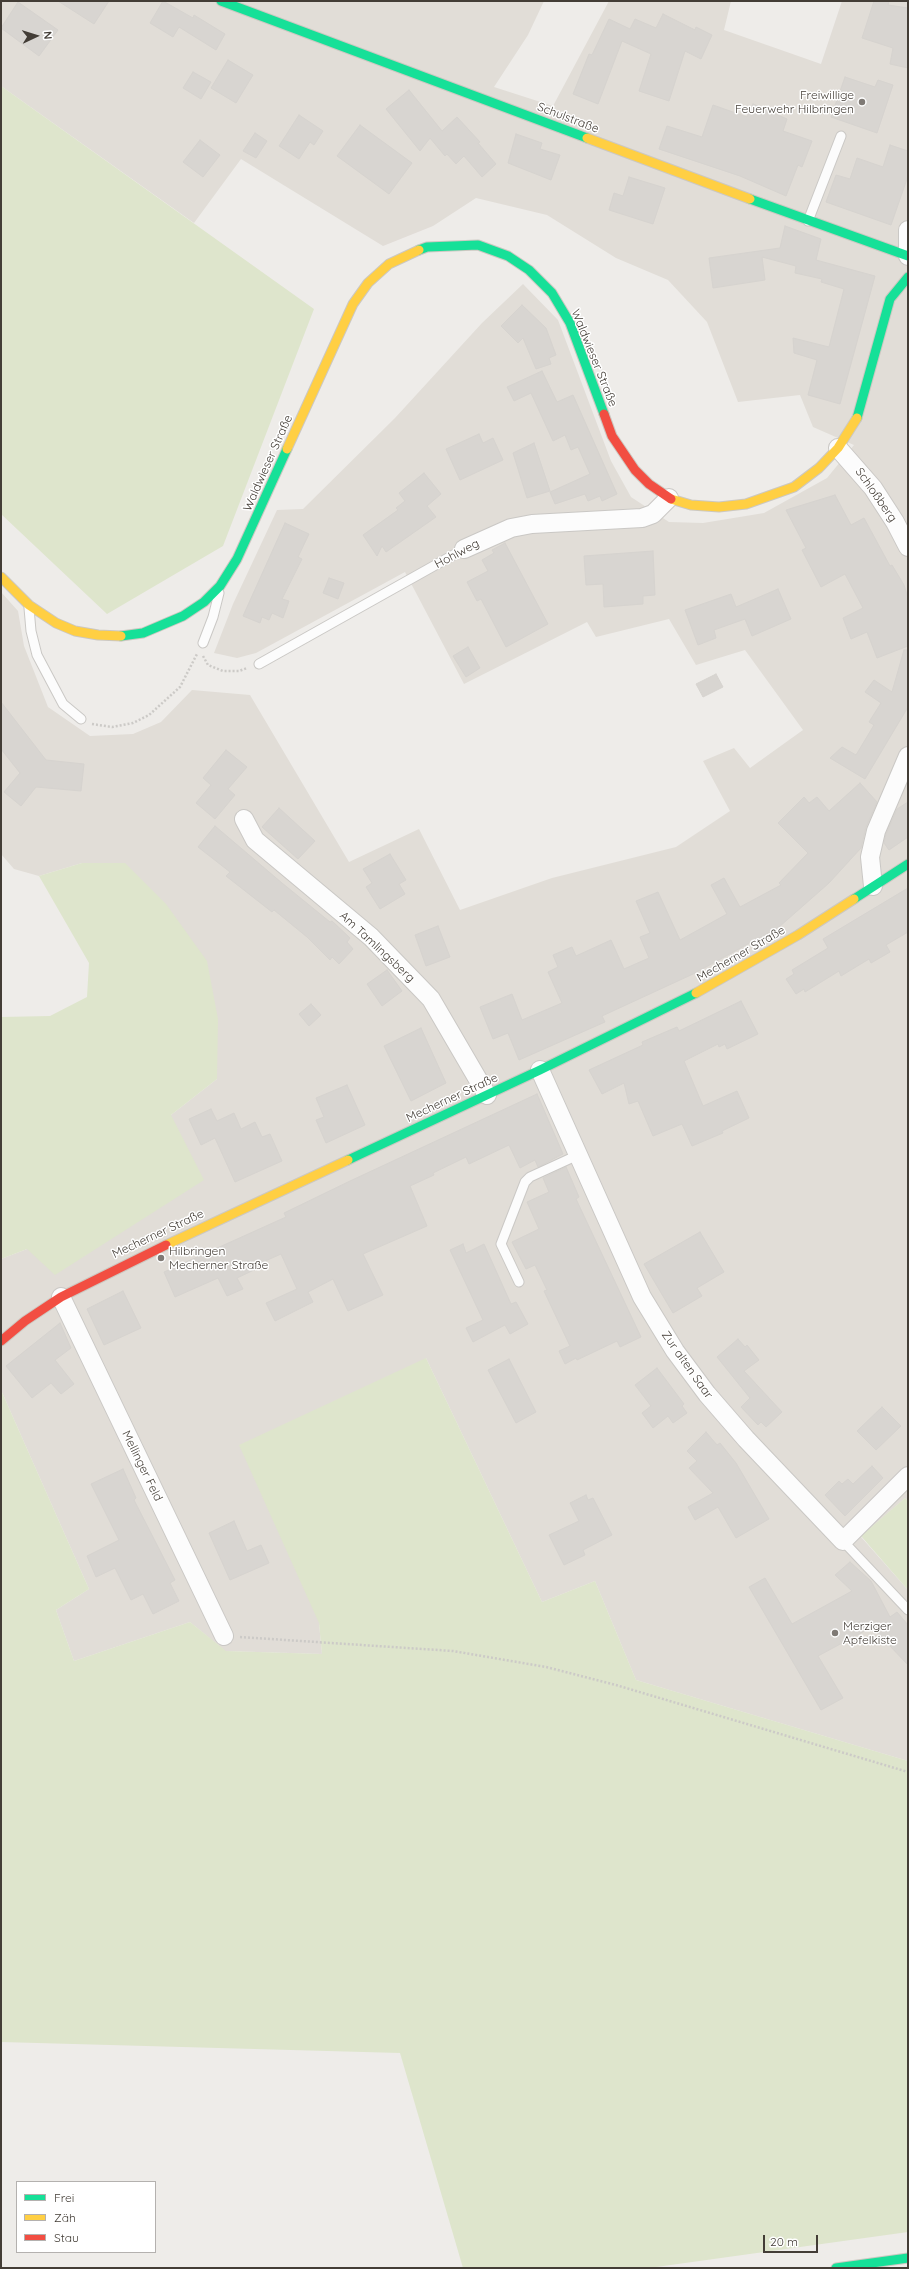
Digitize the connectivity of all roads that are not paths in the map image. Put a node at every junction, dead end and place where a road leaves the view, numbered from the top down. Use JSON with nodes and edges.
{"nodes":[{"id":1,"x":221,"y":1,"type":"edge"},
{"id":2,"x":841,"y":136,"type":"dead end"},
{"id":3,"x":808,"y":221,"type":"junction"},
{"id":4,"x":908,"y":230,"type":"edge"},
{"id":5,"x":908,"y":256,"type":"edge"},
{"id":6,"x":908,"y":277,"type":"edge"},
{"id":7,"x":838,"y":448,"type":"junction"},
{"id":8,"x":670,"y":498,"type":"junction"},
{"id":9,"x":908,"y":547,"type":"edge"},
{"id":10,"x":464,"y":549,"type":"joint"},
{"id":11,"x":1,"y":577,"type":"edge"},
{"id":12,"x":220,"y":586,"type":"junction"},
{"id":13,"x":29,"y":605,"type":"junction"},
{"id":14,"x":201,"y":647,"type":"road end"},
{"id":15,"x":258,"y":664,"type":"road end"},
{"id":16,"x":81,"y":719,"type":"road end"},
{"id":17,"x":908,"y":756,"type":"edge"},
{"id":18,"x":244,"y":819,"type":"dead end"},
{"id":19,"x":908,"y":864,"type":"edge"},
{"id":20,"x":873,"y":886,"type":"junction"},
{"id":21,"x":540,"y":1070,"type":"junction"},
{"id":22,"x":487,"y":1095,"type":"junction"},
{"id":23,"x":578,"y":1154,"type":"junction"},
{"id":24,"x":519,"y":1282,"type":"dead end"},
{"id":25,"x":61,"y":1297,"type":"junction"},
{"id":26,"x":1,"y":1341,"type":"edge"},
{"id":27,"x":908,"y":1476,"type":"edge"},
{"id":28,"x":843,"y":1541,"type":"junction"},
{"id":29,"x":908,"y":1610,"type":"edge"},
{"id":30,"x":224,"y":1636,"type":"road end"},
{"id":31,"x":908,"y":2258,"type":"edge"},
{"id":32,"x":836,"y":2268,"type":"edge"}],
"edges":[{"from":1,"to":3,"type":"main road","name":"Schulstraße"},
{"from":2,"to":3,"type":"lane"},
{"from":3,"to":5,"type":"main road","name":"Schulstraße"},
{"from":4,"to":5,"type":"street"},
{"from":6,"to":7,"type":"main road","name":"Waldwieser Straße"},
{"from":7,"to":8,"type":"main road","name":"Waldwieser Straße"},
{"from":7,"to":9,"type":"street","name":"Schloßberg"},
{"from":8,"to":10,"type":"street","name":"Hohlweg"},
{"from":8,"to":12,"type":"main road","name":"Waldwieser Straße"},
{"from":10,"to":15,"type":"lane","name":"Hohlweg"},
{"from":11,"to":13,"type":"main road","name":"Waldwieser Straße"},
{"from":12,"to":13,"type":"main road","name":"Waldwieser Straße"},
{"from":12,"to":14,"type":"lane"},
{"from":13,"to":16,"type":"lane"},
{"from":17,"to":20,"type":"street"},
{"from":18,"to":22,"type":"street","name":"Am Tamlingsberg"},
{"from":19,"to":20,"type":"main road","name":"Mecherner Straße"},
{"from":20,"to":21,"type":"main road","name":"Mecherner Straße"},
{"from":21,"to":22,"type":"main road","name":"Mecherner Straße"},
{"from":21,"to":23,"type":"street","name":"Zur alten Saar"},
{"from":22,"to":25,"type":"main road","name":"Mecherner Straße"},
{"from":23,"to":24,"type":"lane"},
{"from":23,"to":28,"type":"street","name":"Zur alten Saar"},
{"from":25,"to":26,"type":"main road","name":"Mecherner Straße"},
{"from":25,"to":30,"type":"street","name":"Mellinger Feld"},
{"from":27,"to":28,"type":"street"},
{"from":28,"to":29,"type":"lane","name":"Zur alten Saar"},
{"from":31,"to":32,"type":"main road"}]}
